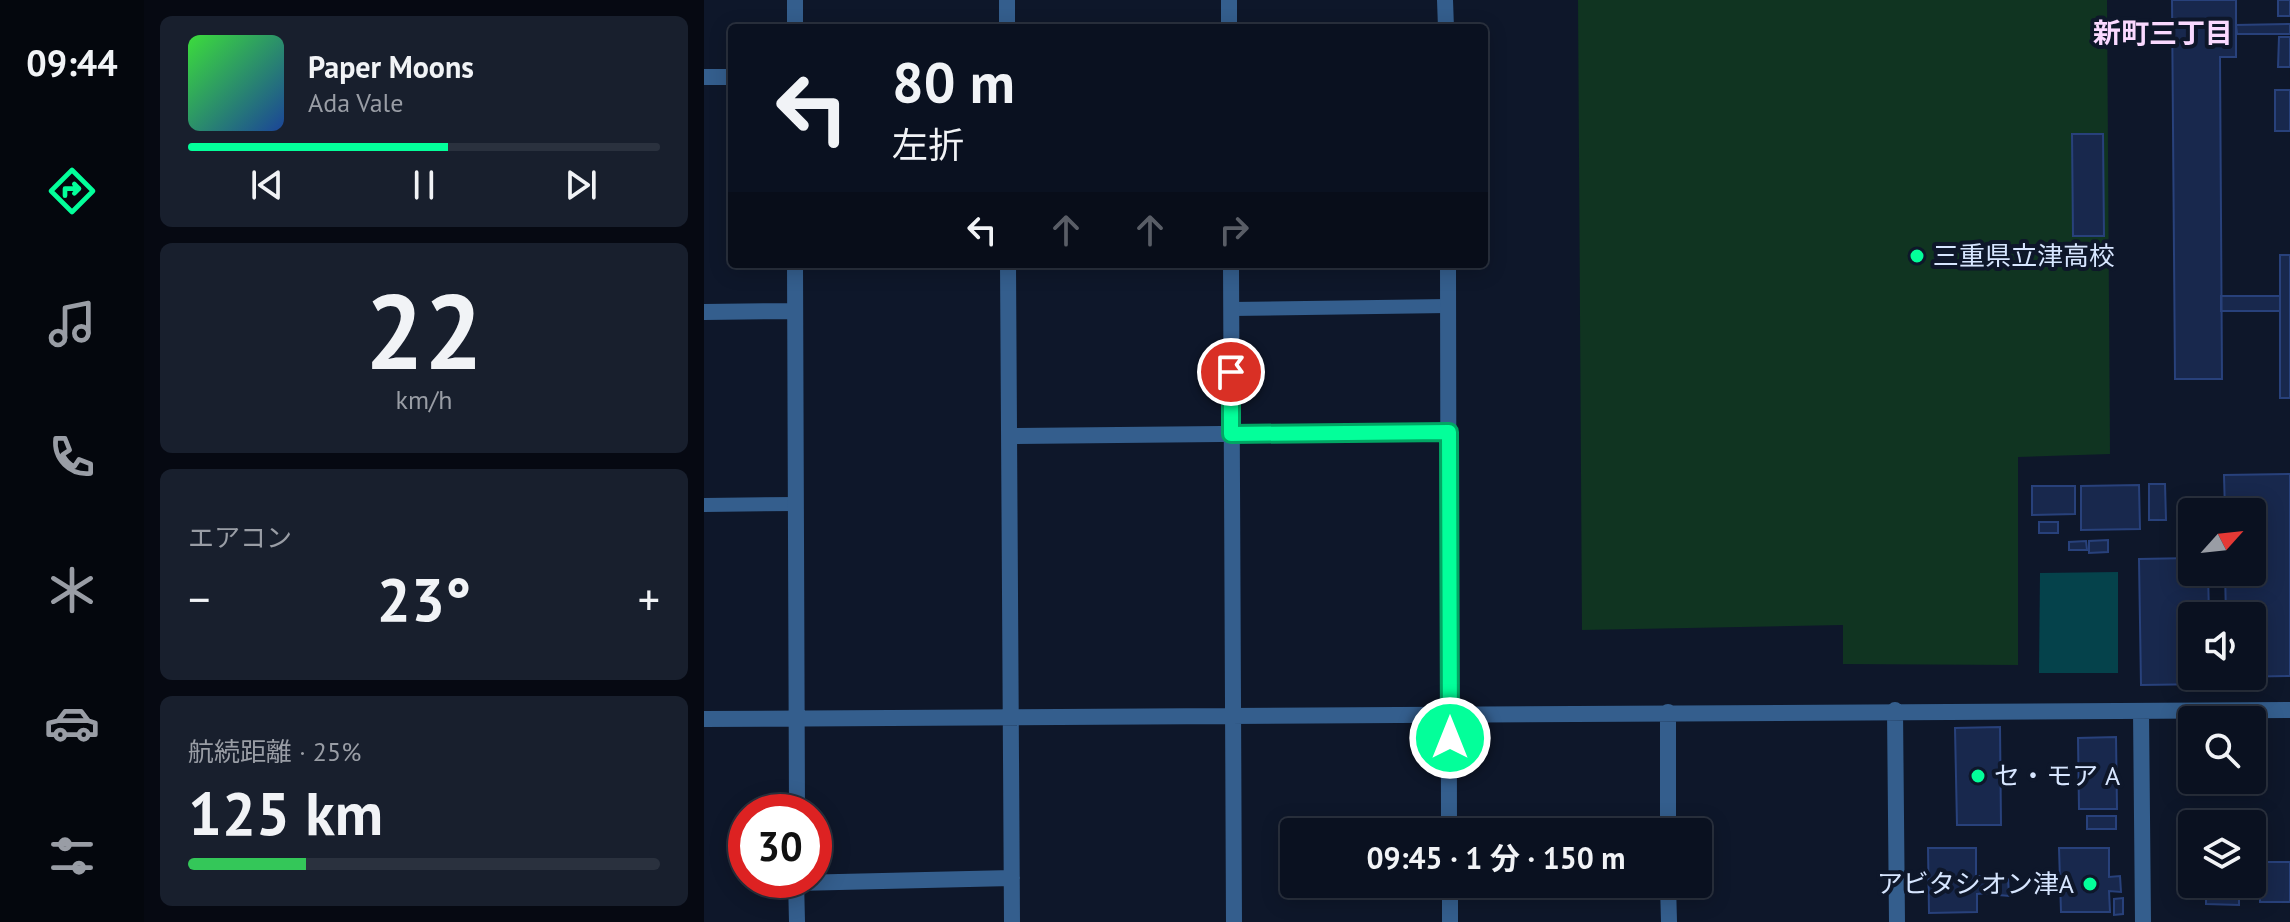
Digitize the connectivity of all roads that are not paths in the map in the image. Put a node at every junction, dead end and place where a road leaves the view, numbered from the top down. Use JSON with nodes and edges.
{"nodes":[{"id":1,"x":795,"y":0,"type":"edge"},
{"id":2,"x":1007,"y":0,"type":"edge"},
{"id":3,"x":1229,"y":0,"type":"edge"},
{"id":4,"x":1445,"y":0,"type":"edge"},
{"id":5,"x":795,"y":24,"type":"edge"},
{"id":6,"x":1007,"y":24,"type":"edge"},
{"id":7,"x":1229,"y":24,"type":"edge"},
{"id":8,"x":1446,"y":24,"type":"edge"},
{"id":9,"x":704,"y":77,"type":"edge"},
{"id":10,"x":728,"y":77,"type":"edge"},
{"id":11,"x":795,"y":268,"type":"edge"},
{"id":12,"x":1008,"y":268,"type":"edge"},
{"id":13,"x":1231,"y":268,"type":"edge"},
{"id":14,"x":1448,"y":268,"type":"edge"},
{"id":15,"x":1448,"y":306,"type":"junction"},
{"id":16,"x":1231,"y":309,"type":"junction"},
{"id":17,"x":795,"y":311,"type":"junction"},
{"id":18,"x":704,"y":312,"type":"edge"},
{"id":19,"x":1449,"y":432,"type":"junction"},
{"id":20,"x":1231,"y":434,"type":"junction"},
{"id":21,"x":1009,"y":436,"type":"junction"},
{"id":22,"x":796,"y":504,"type":"junction"},
{"id":23,"x":704,"y":505,"type":"edge"},
{"id":24,"x":1895,"y":710,"type":"junction"},
{"id":25,"x":2290,"y":710,"type":"edge"},
{"id":26,"x":2141,"y":711,"type":"junction"},
{"id":27,"x":1668,"y":712,"type":"junction"},
{"id":28,"x":1451,"y":713,"type":"junction"},
{"id":29,"x":1233,"y":716,"type":"junction"},
{"id":30,"x":1011,"y":718,"type":"junction"},
{"id":31,"x":704,"y":719,"type":"edge"},
{"id":32,"x":798,"y":720,"type":"junction"},
{"id":33,"x":797,"y":794,"type":"edge"},
{"id":34,"x":1449,"y":818,"type":"edge"},
{"id":35,"x":1668,"y":818,"type":"edge"},
{"id":36,"x":1012,"y":878,"type":"junction"},
{"id":37,"x":832,"y":881,"type":"edge"},
{"id":38,"x":796,"y":898,"type":"edge"},
{"id":39,"x":1450,"y":898,"type":"edge"},
{"id":40,"x":1668,"y":898,"type":"edge"},
{"id":41,"x":797,"y":922,"type":"edge"},
{"id":42,"x":1012,"y":922,"type":"edge"},
{"id":43,"x":1234,"y":922,"type":"edge"},
{"id":44,"x":1450,"y":922,"type":"edge"},
{"id":45,"x":1669,"y":922,"type":"edge"},
{"id":46,"x":1897,"y":922,"type":"edge"},
{"id":47,"x":2143,"y":922,"type":"edge"}],
"edges":[{"from":1,"to":5,"type":"street"},
{"from":2,"to":6,"type":"street"},
{"from":3,"to":7,"type":"street"},
{"from":4,"to":8,"type":"street"},
{"from":9,"to":10,"type":"street"},
{"from":11,"to":17,"type":"street"},
{"from":12,"to":21,"type":"street"},
{"from":13,"to":16,"type":"street"},
{"from":14,"to":15,"type":"street"},
{"from":15,"to":16,"type":"lane"},
{"from":15,"to":19,"type":"street"},
{"from":16,"to":20,"type":"street"},
{"from":17,"to":18,"type":"street"},
{"from":17,"to":22,"type":"street"},
{"from":19,"to":20,"type":"street"},
{"from":19,"to":28,"type":"street"},
{"from":20,"to":21,"type":"street"},
{"from":20,"to":29,"type":"street"},
{"from":21,"to":30,"type":"street"},
{"from":22,"to":23,"type":"lane"},
{"from":22,"to":32,"type":"street"},
{"from":24,"to":26,"type":"street"},
{"from":24,"to":27,"type":"street"},
{"from":24,"to":46,"type":"street"},
{"from":25,"to":26,"type":"street"},
{"from":26,"to":47,"type":"street"},
{"from":27,"to":28,"type":"street"},
{"from":27,"to":35,"type":"street"},
{"from":28,"to":29,"type":"street"},
{"from":28,"to":34,"type":"street"},
{"from":29,"to":30,"type":"street"},
{"from":29,"to":43,"type":"street"},
{"from":30,"to":32,"type":"street"},
{"from":30,"to":36,"type":"street"},
{"from":31,"to":32,"type":"street"},
{"from":32,"to":33,"type":"street"},
{"from":36,"to":37,"type":"street"},
{"from":36,"to":42,"type":"street"},
{"from":38,"to":41,"type":"street"},
{"from":39,"to":44,"type":"street"},
{"from":40,"to":45,"type":"street"}]}
